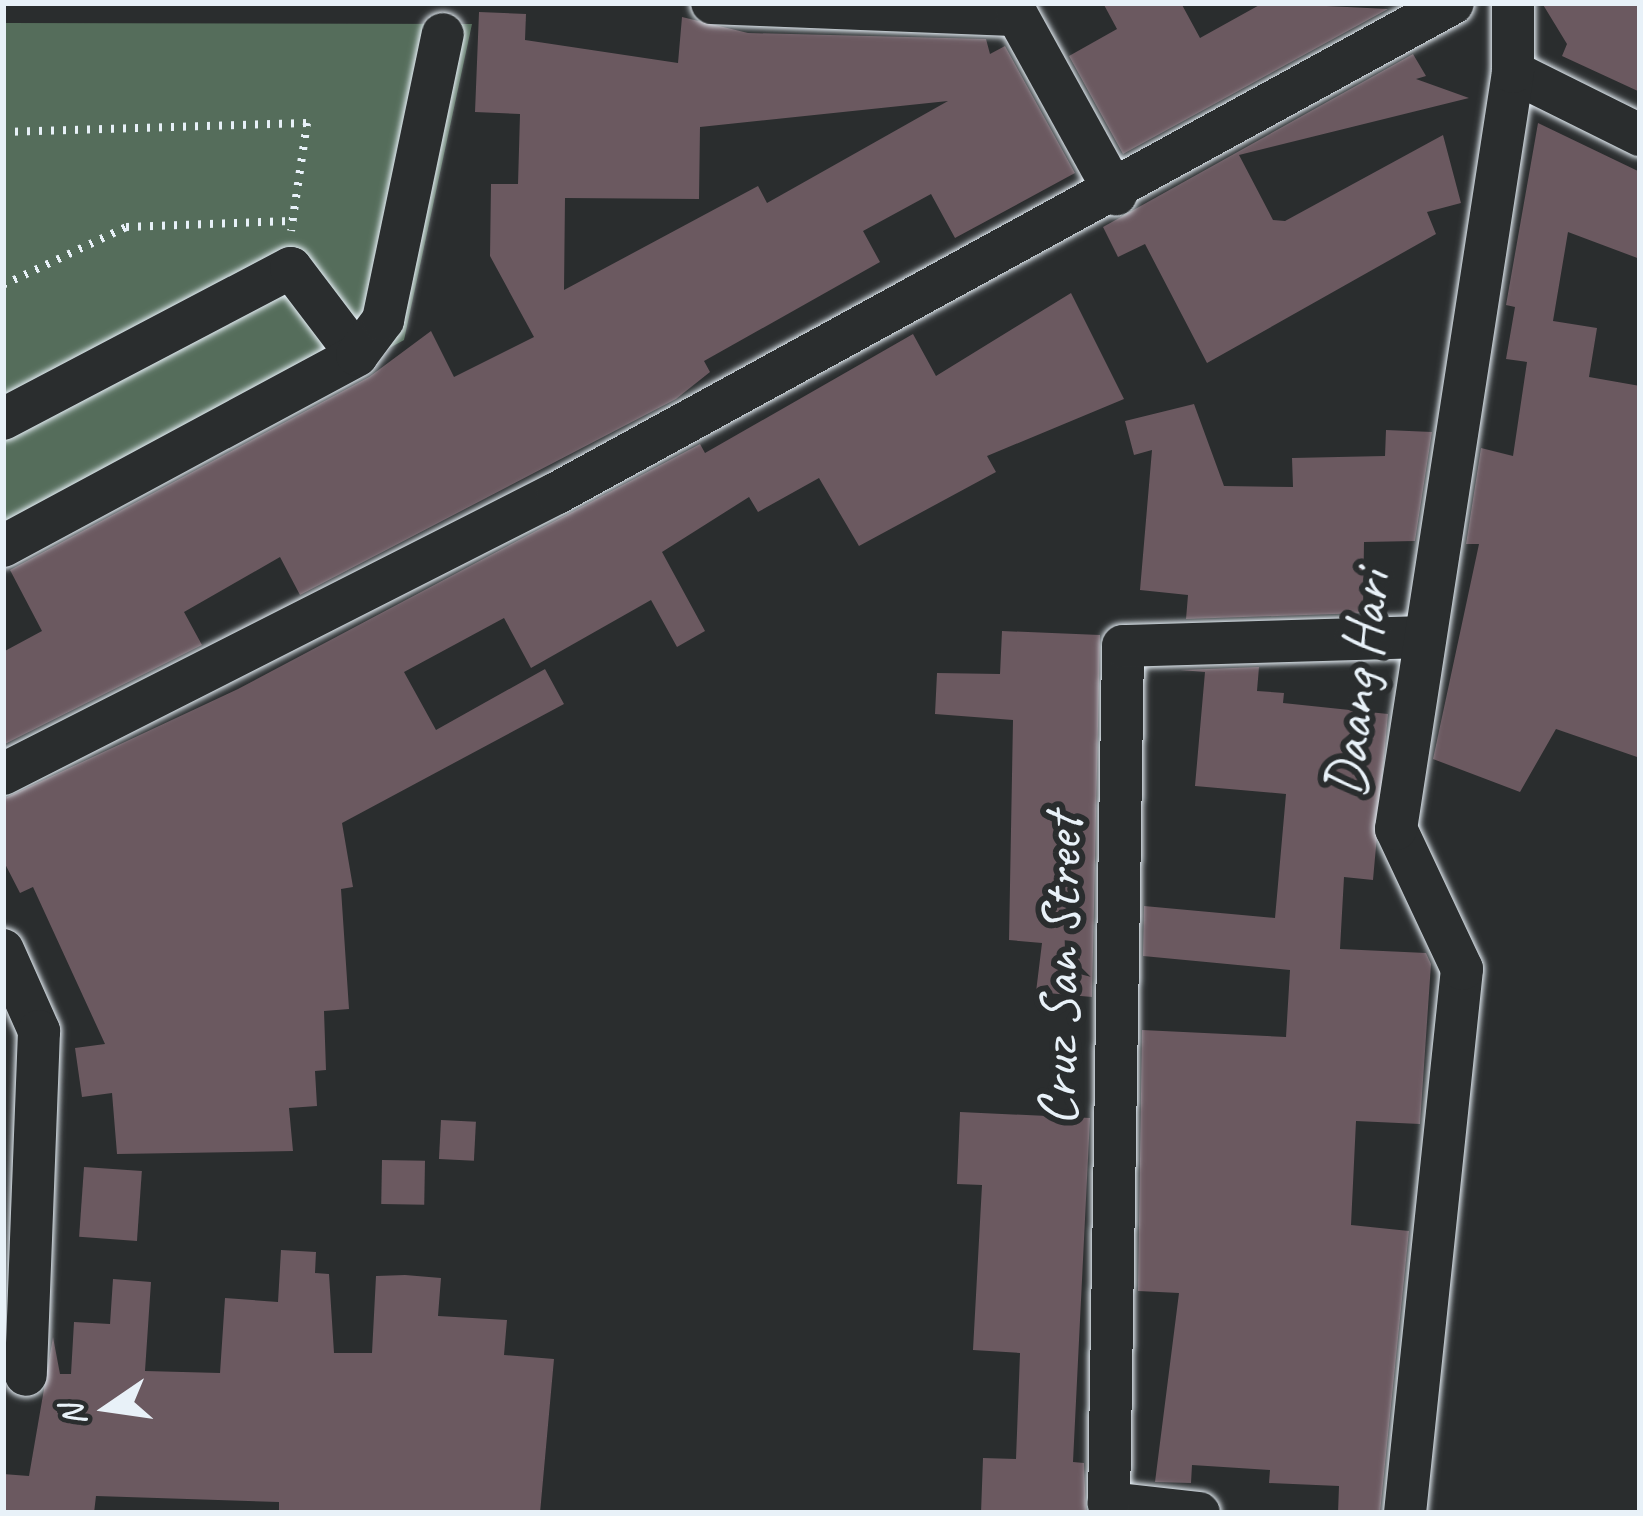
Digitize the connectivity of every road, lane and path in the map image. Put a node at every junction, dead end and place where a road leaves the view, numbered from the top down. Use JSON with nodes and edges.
{"nodes":[{"id":1,"x":712,"y":3,"type":"edge"},
{"id":2,"x":1453,"y":3,"type":"edge"},
{"id":3,"x":1513,"y":3,"type":"edge"},
{"id":4,"x":443,"y":34,"type":"dead end"},
{"id":5,"x":1513,"y":72,"type":"junction"},
{"id":6,"x":3,"y":132,"type":"edge"},
{"id":7,"x":1640,"y":134,"type":"edge"},
{"id":8,"x":1116,"y":194,"type":"junction"},
{"id":9,"x":291,"y":221,"type":"junction"},
{"id":10,"x":291,"y":268,"type":"junction"},
{"id":11,"x":3,"y":285,"type":"edge"},
{"id":12,"x":356,"y":355,"type":"junction"},
{"id":13,"x":3,"y":419,"type":"edge"},
{"id":14,"x":3,"y":546,"type":"edge"},
{"id":15,"x":1420,"y":637,"type":"junction"},
{"id":16,"x":3,"y":774,"type":"edge"},
{"id":17,"x":3,"y":950,"type":"edge"},
{"id":18,"x":26,"y":1375,"type":"dead end"},
{"id":19,"x":1199,"y":1513,"type":"edge"},
{"id":20,"x":1406,"y":1513,"type":"edge"}],
"edges":[{"from":1,"to":8,"type":"street"},
{"from":2,"to":8,"type":"street"},
{"from":3,"to":5,"type":"street","name":"Daang Hari"},
{"from":4,"to":12,"type":"street"},
{"from":5,"to":7,"type":"street"},
{"from":5,"to":15,"type":"street","name":"Daang Hari"},
{"from":6,"to":9,"type":"path"},
{"from":8,"to":16,"type":"street"},
{"from":9,"to":10,"type":"path"},
{"from":9,"to":11,"type":"path"},
{"from":10,"to":12,"type":"street"},
{"from":10,"to":13,"type":"street"},
{"from":12,"to":14,"type":"street"},
{"from":15,"to":19,"type":"street","name":"Cruz San Street"},
{"from":15,"to":20,"type":"street","name":"Daang Hari"},
{"from":17,"to":18,"type":"street"}]}
